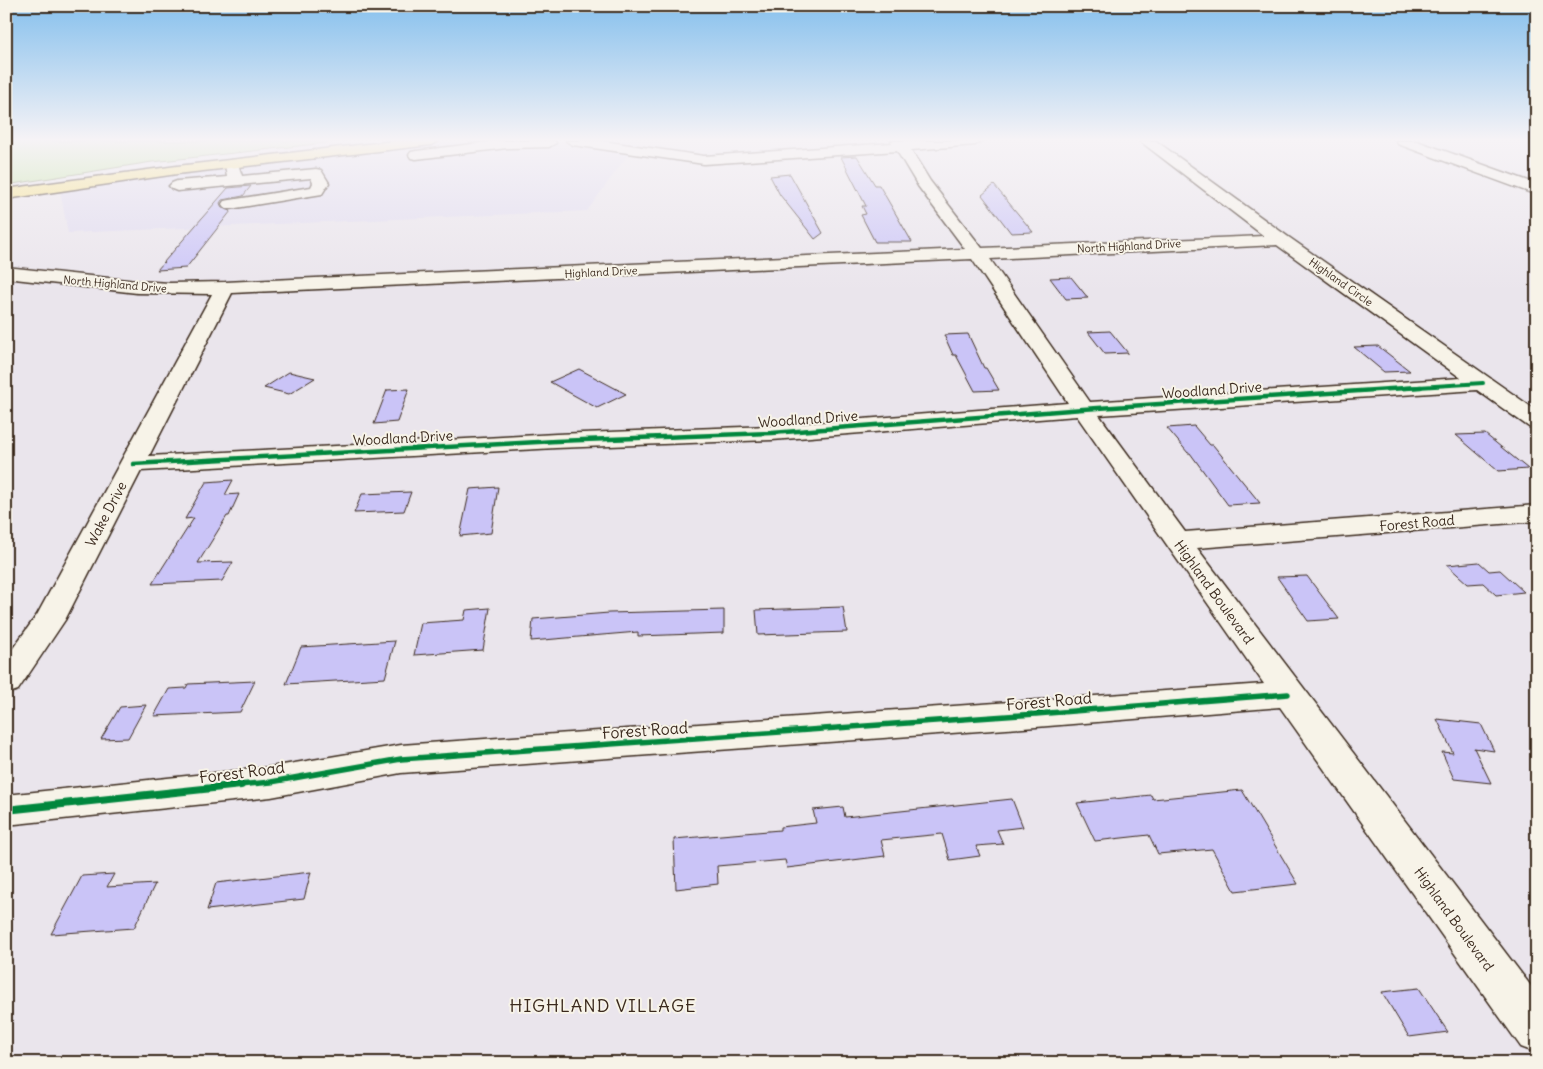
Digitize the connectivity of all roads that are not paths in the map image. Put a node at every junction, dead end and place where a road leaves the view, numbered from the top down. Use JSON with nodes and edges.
{"nodes":[{"id":1,"x":25,"y":191,"type":"edge"},
{"id":2,"x":316,"y":191,"type":"edge"},
{"id":3,"x":929,"y":191,"type":"edge"},
{"id":4,"x":1215,"y":191,"type":"edge"},
{"id":5,"x":6,"y":194,"type":"edge"},
{"id":6,"x":230,"y":204,"type":"dead end"},
{"id":7,"x":1281,"y":240,"type":"junction"},
{"id":8,"x":977,"y":253,"type":"junction"},
{"id":9,"x":6,"y":272,"type":"edge"},
{"id":10,"x":225,"y":288,"type":"junction"},
{"id":11,"x":1483,"y":383,"type":"junction"},
{"id":12,"x":1083,"y":409,"type":"junction"},
{"id":13,"x":1537,"y":422,"type":"edge"},
{"id":14,"x":133,"y":464,"type":"junction"},
{"id":15,"x":1537,"y":513,"type":"edge"},
{"id":16,"x":1177,"y":541,"type":"junction"},
{"id":17,"x":6,"y":682,"type":"edge"},
{"id":18,"x":1288,"y":694,"type":"junction"},
{"id":19,"x":6,"y":810,"type":"edge"},
{"id":20,"x":1537,"y":1031,"type":"edge"}],
"edges":[{"from":1,"to":5,"type":"main road"},
{"from":2,"to":6,"type":"street"},
{"from":3,"to":8,"type":"street","name":"Highland Boulevard"},
{"from":4,"to":7,"type":"street","name":"Highland Circle"},
{"from":7,"to":8,"type":"street","name":"North Highland Drive"},
{"from":7,"to":11,"type":"street","name":"Highland Circle"},
{"from":8,"to":10,"type":"street","name":"Highland Drive"},
{"from":8,"to":12,"type":"street","name":"Highland Boulevard"},
{"from":9,"to":10,"type":"street","name":"North Highland Drive"},
{"from":10,"to":14,"type":"street","name":"Wake Drive"},
{"from":11,"to":12,"type":"street","name":"Woodland Drive"},
{"from":11,"to":13,"type":"street","name":"Highland Circle"},
{"from":12,"to":14,"type":"street","name":"Woodland Drive"},
{"from":12,"to":16,"type":"street","name":"Highland Boulevard"},
{"from":14,"to":17,"type":"street","name":"Wake Drive"},
{"from":15,"to":16,"type":"street","name":"Forest Road"},
{"from":16,"to":18,"type":"street","name":"Highland Boulevard"},
{"from":18,"to":19,"type":"street","name":"Forest Road"},
{"from":18,"to":20,"type":"street","name":"Highland Boulevard"}]}
